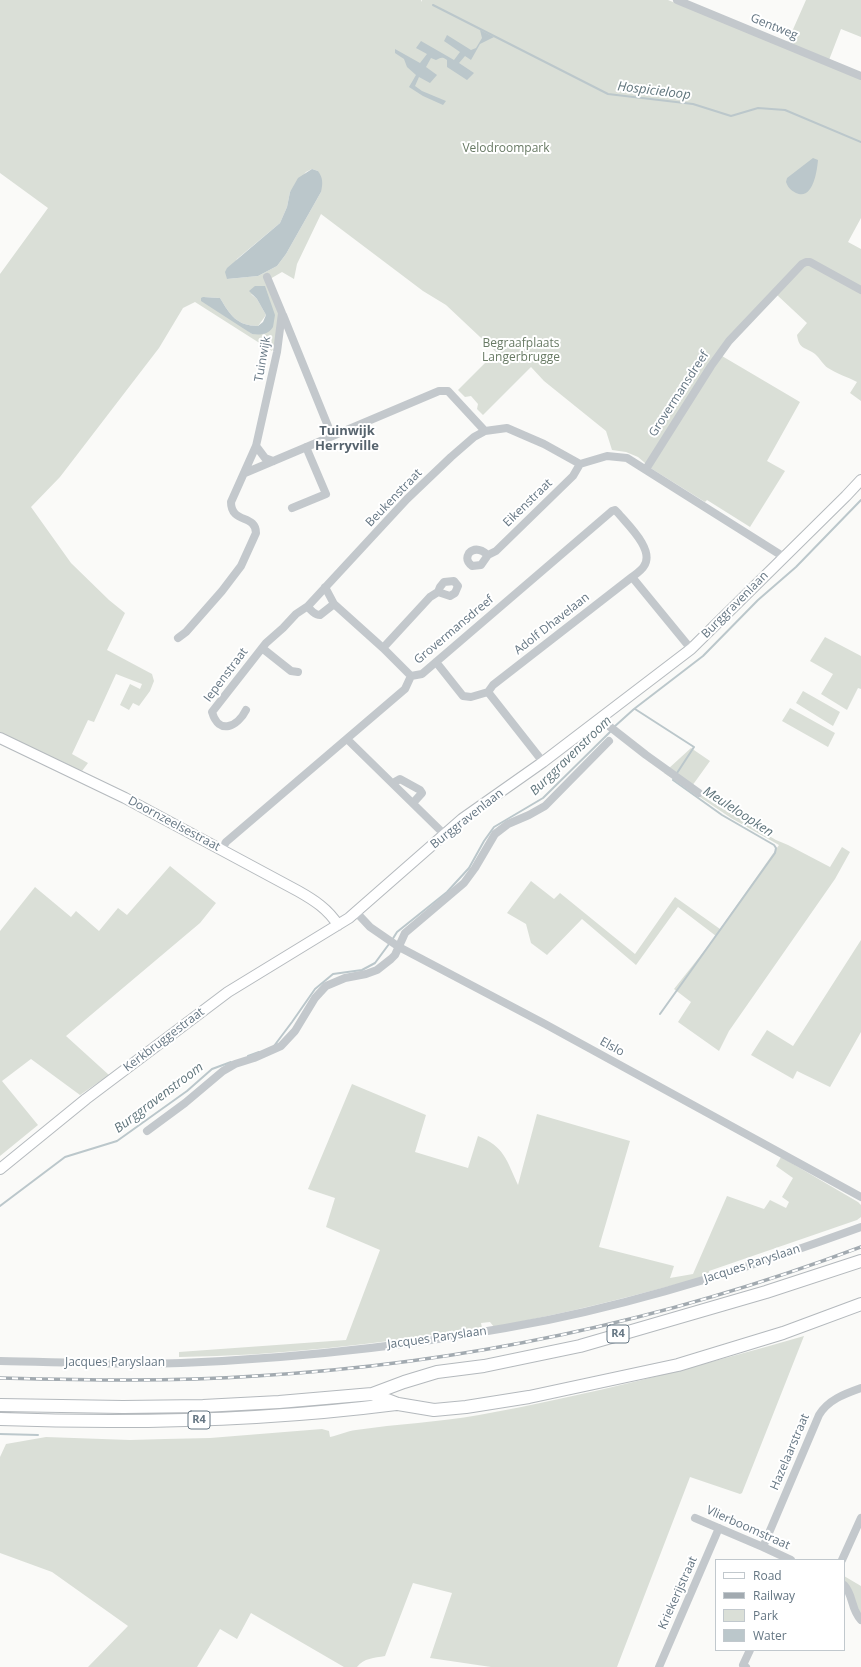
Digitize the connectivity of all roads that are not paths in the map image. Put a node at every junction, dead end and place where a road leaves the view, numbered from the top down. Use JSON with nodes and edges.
{"nodes":[{"id":1,"x":677,"y":0,"type":"edge"},
{"id":2,"x":861,"y":76,"type":"edge"},
{"id":3,"x":267,"y":277,"type":"dead end"},
{"id":4,"x":861,"y":290,"type":"edge"},
{"id":5,"x":282,"y":313,"type":"junction"},
{"id":6,"x":485,"y":431,"type":"junction"},
{"id":7,"x":332,"y":436,"type":"junction"},
{"id":8,"x":256,"y":446,"type":"junction"},
{"id":9,"x":306,"y":447,"type":"junction"},
{"id":10,"x":273,"y":461,"type":"junction"},
{"id":11,"x":580,"y":464,"type":"junction"},
{"id":12,"x":646,"y":469,"type":"junction"},
{"id":13,"x":245,"y":472,"type":"junction"},
{"id":14,"x":861,"y":480,"type":"edge"},
{"id":15,"x":292,"y":508,"type":"dead end"},
{"id":16,"x":632,"y":530,"type":"joint"},
{"id":17,"x":488,"y":555,"type":"dead end"},
{"id":18,"x":784,"y":557,"type":"junction"},
{"id":19,"x":632,"y":577,"type":"junction"},
{"id":20,"x":325,"y":587,"type":"junction"},
{"id":21,"x":438,"y":592,"type":"dead end"},
{"id":22,"x":334,"y":604,"type":"junction"},
{"id":23,"x":308,"y":606,"type":"junction"},
{"id":24,"x":178,"y":638,"type":"dead end"},
{"id":25,"x":262,"y":648,"type":"junction"},
{"id":26,"x":382,"y":648,"type":"junction"},
{"id":27,"x":691,"y":649,"type":"junction"},
{"id":28,"x":436,"y":662,"type":"junction"},
{"id":29,"x":298,"y":672,"type":"dead end"},
{"id":30,"x":411,"y":676,"type":"junction"},
{"id":31,"x":488,"y":692,"type":"junction"},
{"id":32,"x":246,"y":710,"type":"dead end"},
{"id":33,"x":600,"y":719,"type":"junction"},
{"id":34,"x":0,"y":738,"type":"edge"},
{"id":35,"x":347,"y":739,"type":"junction"},
{"id":36,"x":609,"y":741,"type":"dead end"},
{"id":37,"x":543,"y":762,"type":"junction"},
{"id":38,"x":393,"y":783,"type":"junction"},
{"id":39,"x":699,"y":793,"type":"dead end"},
{"id":40,"x":414,"y":803,"type":"junction"},
{"id":41,"x":444,"y":834,"type":"junction"},
{"id":42,"x":222,"y":849,"type":"junction"},
{"id":43,"x":356,"y":912,"type":"junction"},
{"id":44,"x":338,"y":925,"type":"junction"},
{"id":45,"x":397,"y":946,"type":"junction"},
{"id":46,"x":146,"y":1131,"type":"dead end"},
{"id":47,"x":0,"y":1169,"type":"edge"},
{"id":48,"x":861,"y":1197,"type":"edge"},
{"id":49,"x":861,"y":1227,"type":"edge"},
{"id":50,"x":861,"y":1261,"type":"edge"},
{"id":51,"x":861,"y":1304,"type":"edge"},
{"id":52,"x":0,"y":1361,"type":"edge"},
{"id":53,"x":861,"y":1388,"type":"edge"},
{"id":54,"x":372,"y":1394,"type":"junction"},
{"id":55,"x":398,"y":1404,"type":"junction"},
{"id":56,"x":0,"y":1405,"type":"edge"},
{"id":57,"x":0,"y":1420,"type":"edge"},
{"id":58,"x":695,"y":1518,"type":"dead end"},
{"id":59,"x":861,"y":1518,"type":"edge"},
{"id":60,"x":719,"y":1528,"type":"junction"},
{"id":61,"x":763,"y":1547,"type":"junction"},
{"id":62,"x":788,"y":1559,"type":"edge"},
{"id":63,"x":842,"y":1559,"type":"edge"},
{"id":64,"x":845,"y":1587,"type":"edge"},
{"id":65,"x":861,"y":1620,"type":"edge"},
{"id":66,"x":750,"y":1651,"type":"edge"},
{"id":67,"x":744,"y":1666,"type":"edge"},
{"id":68,"x":659,"y":1667,"type":"edge"}],
"edges":[{"from":1,"to":2,"type":"street","name":"Gentweg"},
{"from":3,"to":5,"type":"street","name":"Tuinwijk"},
{"from":4,"to":12,"type":"street","name":"Grovermansdreef"},
{"from":5,"to":7,"type":"street"},
{"from":5,"to":8,"type":"street","name":"Tuinwijk"},
{"from":6,"to":7,"type":"street"},
{"from":6,"to":11,"type":"street","name":"Beukenstraat"},
{"from":6,"to":20,"type":"street","name":"Beukenstraat"},
{"from":7,"to":9,"type":"street"},
{"from":8,"to":10,"type":"street"},
{"from":8,"to":13,"type":"street","name":"Tuinwijk"},
{"from":9,"to":10,"type":"street"},
{"from":9,"to":15,"type":"street"},
{"from":10,"to":13,"type":"street"},
{"from":11,"to":12,"type":"street"},
{"from":11,"to":17,"type":"street","name":"Eikenstraat"},
{"from":12,"to":18,"type":"street"},
{"from":13,"to":24,"type":"street","name":"Tuinwijk"},
{"from":14,"to":18,"type":"main road","name":"Burggravenlaan"},
{"from":16,"to":19,"type":"street","name":"Adolf Dhavelaan"},
{"from":16,"to":28,"type":"street","name":"Grovermansdreef"},
{"from":18,"to":27,"type":"main road","name":"Burggravenlaan"},
{"from":19,"to":27,"type":"street"},
{"from":19,"to":31,"type":"street","name":"Adolf Dhavelaan"},
{"from":20,"to":22,"type":"street"},
{"from":20,"to":23,"type":"street","name":"Beukenstraat"},
{"from":21,"to":26,"type":"street"},
{"from":22,"to":23,"type":"street"},
{"from":22,"to":26,"type":"street"},
{"from":23,"to":25,"type":"street","name":"Beukenstraat"},
{"from":25,"to":29,"type":"street","name":"Iepenstraat"},
{"from":25,"to":32,"type":"street","name":"Iepenstraat"},
{"from":26,"to":30,"type":"street"},
{"from":27,"to":33,"type":"main road","name":"Burggravenlaan"},
{"from":28,"to":30,"type":"street","name":"Grovermansdreef"},
{"from":28,"to":31,"type":"street"},
{"from":30,"to":35,"type":"street","name":"Grovermansdreef"},
{"from":31,"to":37,"type":"street"},
{"from":33,"to":37,"type":"main road","name":"Burggravenlaan"},
{"from":33,"to":39,"type":"street"},
{"from":34,"to":42,"type":"main road","name":"Doornzeelsestraat"},
{"from":35,"to":38,"type":"street"},
{"from":35,"to":42,"type":"street","name":"Grovermansdreef"},
{"from":36,"to":45,"type":"street"},
{"from":37,"to":41,"type":"main road","name":"Burggravenlaan"},
{"from":38,"to":40,"type":"street"},
{"from":38,"to":40,"type":"street"},
{"from":40,"to":41,"type":"street"},
{"from":41,"to":43,"type":"main road","name":"Burggravenlaan"},
{"from":42,"to":44,"type":"main road","name":"Doornzeelsestraat"},
{"from":43,"to":44,"type":"main road","name":"Burggravenlaan"},
{"from":43,"to":45,"type":"street","name":"Elslo"},
{"from":44,"to":47,"type":"main road","name":"Kerkbruggestraat"},
{"from":45,"to":46,"type":"street"},
{"from":45,"to":48,"type":"street","name":"Elslo"},
{"from":49,"to":52,"type":"street","name":"Jacques Paryslaan"},
{"from":50,"to":54,"type":"highway","number":"R4"},
{"from":51,"to":55,"type":"highway","number":"R4"},
{"from":53,"to":61,"type":"street","name":"Hazelaarstraat"},
{"from":54,"to":55,"type":"highway","number":"R4"},
{"from":54,"to":56,"type":"highway","number":"R4"},
{"from":55,"to":57,"type":"highway","number":"R4"},
{"from":58,"to":60,"type":"street","name":"Vlierboomstraat"},
{"from":59,"to":63,"type":"street"},
{"from":60,"to":61,"type":"street","name":"Vlierboomstraat"},
{"from":60,"to":68,"type":"street","name":"Kriekerijstraat"},
{"from":61,"to":62,"type":"street","name":"Vlierboomstraat"},
{"from":64,"to":65,"type":"street"},
{"from":66,"to":67,"type":"street"}]}
